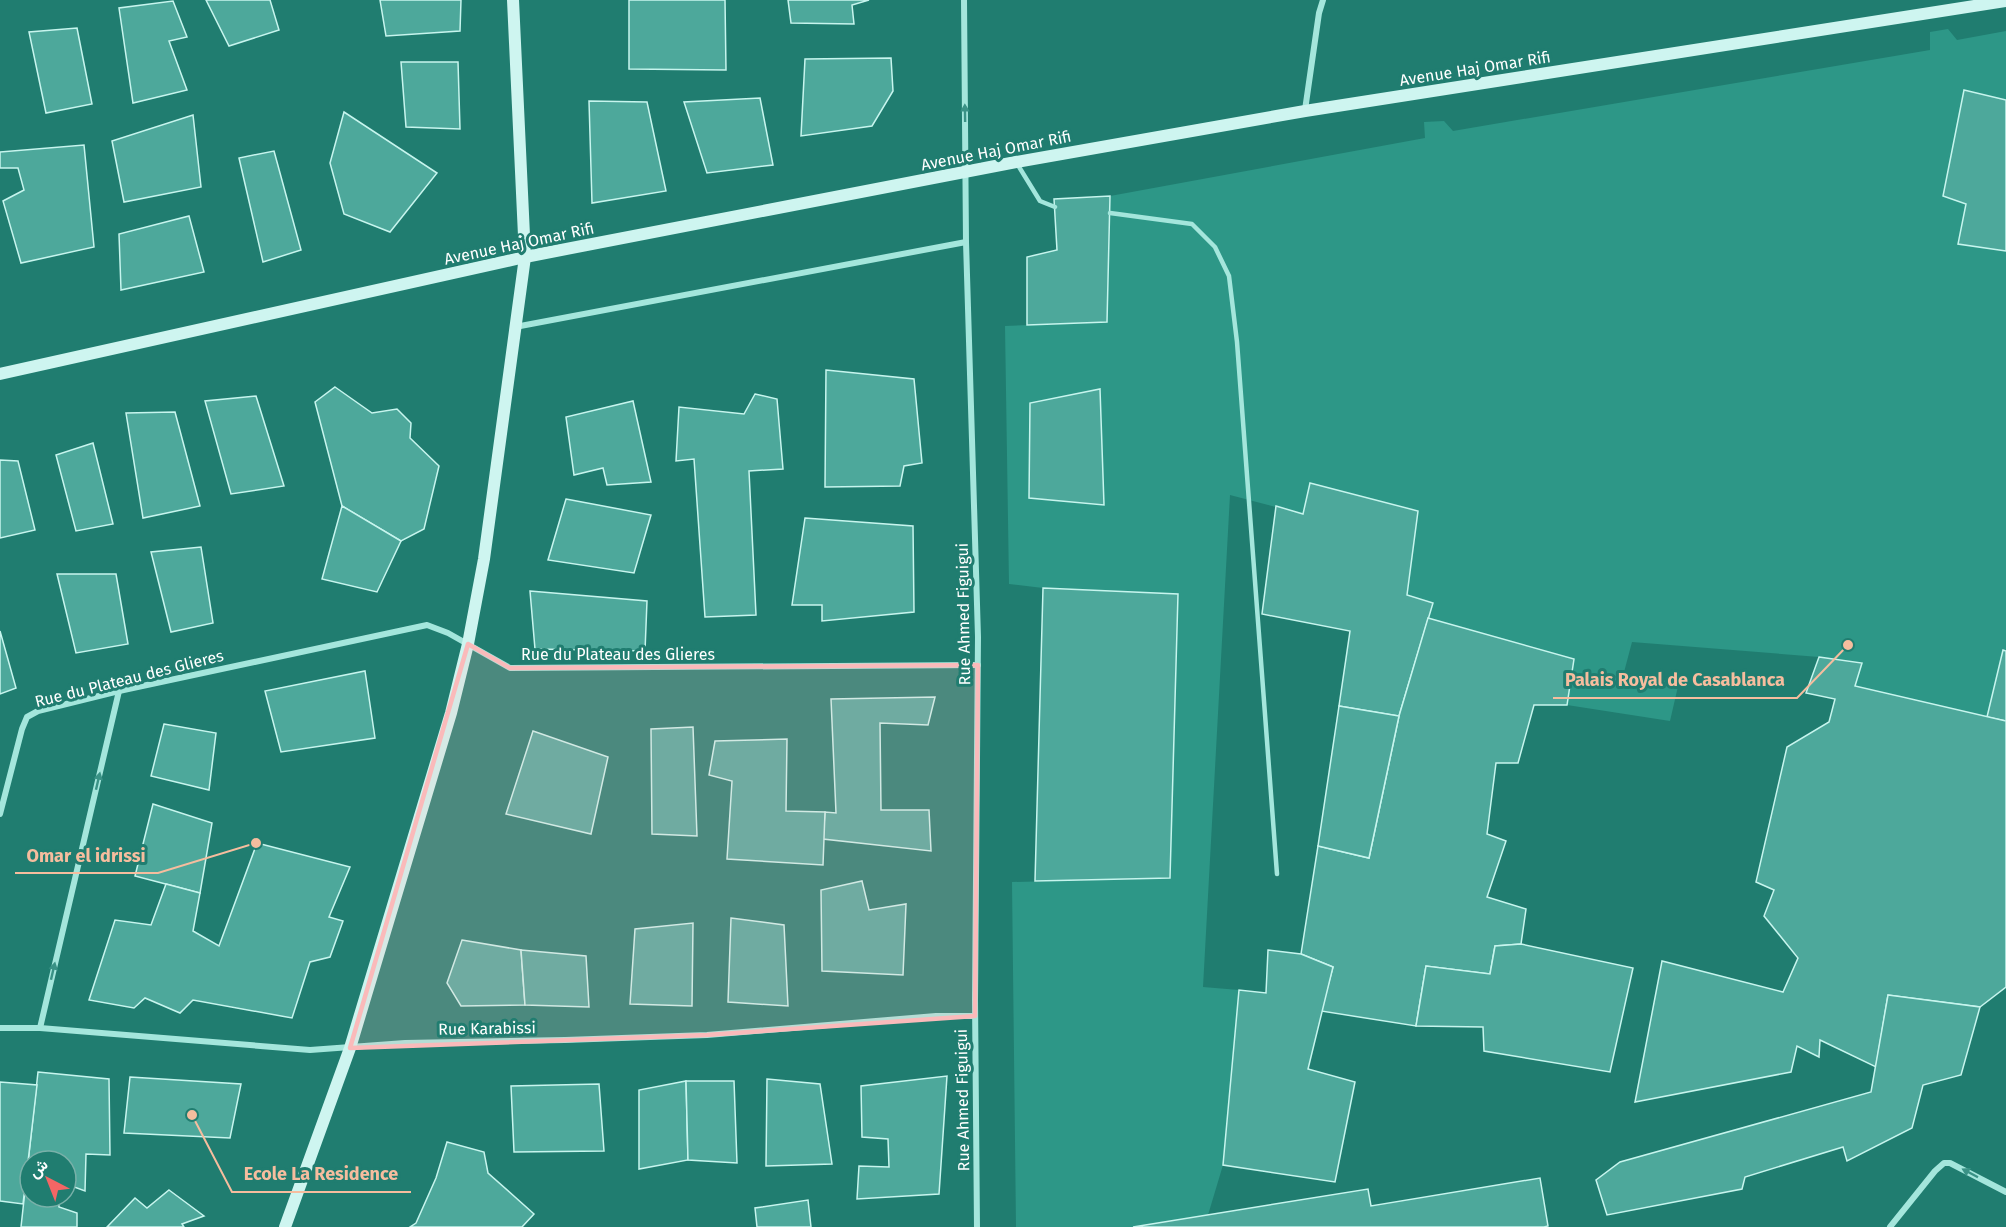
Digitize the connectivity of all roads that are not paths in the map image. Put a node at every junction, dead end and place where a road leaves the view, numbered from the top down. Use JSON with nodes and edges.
{"nodes":[{"id":1,"x":513,"y":0,"type":"edge"},
{"id":2,"x":963,"y":0,"type":"edge"},
{"id":3,"x":1323,"y":0,"type":"edge"},
{"id":4,"x":2006,"y":1,"type":"edge"},
{"id":5,"x":1305,"y":111,"type":"junction"},
{"id":6,"x":1016,"y":162,"type":"junction"},
{"id":7,"x":965,"y":172,"type":"junction"},
{"id":8,"x":1055,"y":207,"type":"dead end"},
{"id":9,"x":1110,"y":213,"type":"dead end"},
{"id":10,"x":966,"y":242,"type":"junction"},
{"id":11,"x":525,"y":257,"type":"junction"},
{"id":12,"x":514,"y":327,"type":"junction"},
{"id":13,"x":0,"y":374,"type":"edge"},
{"id":14,"x":468,"y":644,"type":"junction"},
{"id":15,"x":978,"y":665,"type":"junction"},
{"id":16,"x":119,"y":691,"type":"junction"},
{"id":17,"x":0,"y":814,"type":"edge"},
{"id":18,"x":1277,"y":874,"type":"dead end"},
{"id":19,"x":975,"y":1016,"type":"junction"},
{"id":20,"x":0,"y":1028,"type":"edge"},
{"id":21,"x":40,"y":1028,"type":"junction"},
{"id":22,"x":350,"y":1048,"type":"junction"},
{"id":23,"x":2006,"y":1192,"type":"edge"},
{"id":24,"x":285,"y":1227,"type":"edge"},
{"id":25,"x":977,"y":1227,"type":"edge"},
{"id":26,"x":1890,"y":1227,"type":"edge"}],
"edges":[{"from":1,"to":11,"type":"street"},
{"from":7,"to":2,"type":"street","name":"Rue Ahmed Figuigui","one_way":true},
{"from":3,"to":5,"type":"street"},
{"from":4,"to":5,"type":"street","name":"Avenue Haj Omar Rifi"},
{"from":5,"to":6,"type":"street","name":"Avenue Haj Omar Rifi"},
{"from":6,"to":7,"type":"street","name":"Avenue Haj Omar Rifi"},
{"from":6,"to":8,"type":"lane"},
{"from":7,"to":10,"type":"street","name":"Rue Ahmed Figuigui"},
{"from":7,"to":11,"type":"street","name":"Avenue Haj Omar Rifi"},
{"from":9,"to":18,"type":"lane"},
{"from":10,"to":12,"type":"street"},
{"from":10,"to":15,"type":"street","name":"Rue Ahmed Figuigui"},
{"from":11,"to":12,"type":"street"},
{"from":11,"to":13,"type":"street","name":"Avenue Haj Omar Rifi"},
{"from":12,"to":14,"type":"street"},
{"from":14,"to":15,"type":"street","name":"Rue du Plateau des Glieres"},
{"from":14,"to":16,"type":"street","name":"Rue du Plateau des Glieres"},
{"from":14,"to":22,"type":"street"},
{"from":15,"to":19,"type":"street","name":"Rue Ahmed Figuigui"},
{"from":16,"to":17,"type":"street","name":"Rue du Plateau des Glieres"},
{"from":21,"to":16,"type":"street","one_way":true},
{"from":19,"to":22,"type":"street","name":"Rue Karabissi"},
{"from":19,"to":25,"type":"street","name":"Rue Ahmed Figuigui"},
{"from":20,"to":21,"type":"street","name":"Rue Karabissi"},
{"from":21,"to":22,"type":"street","name":"Rue Karabissi"},
{"from":22,"to":24,"type":"street"},
{"from":23,"to":26,"type":"street","one_way":true}]}
